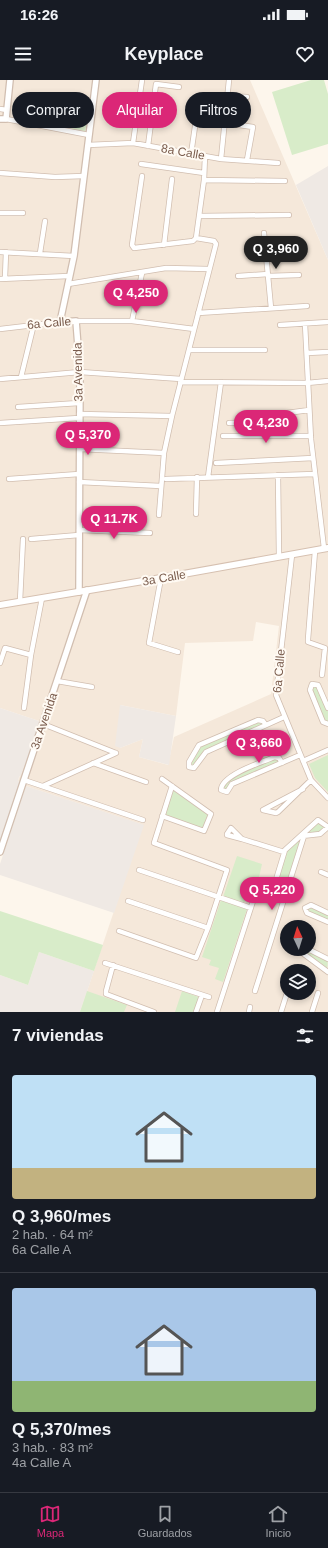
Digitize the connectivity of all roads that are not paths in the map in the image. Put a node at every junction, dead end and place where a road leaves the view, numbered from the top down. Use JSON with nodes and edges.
{"nodes":[{"id":1,"x":10,"y":80,"type":"edge"},
{"id":2,"x":96,"y":80,"type":"edge"},
{"id":3,"x":142,"y":80,"type":"edge"},
{"id":4,"x":230,"y":80,"type":"edge"},
{"id":5,"x":179,"y":87,"type":"dead end"},
{"id":6,"x":228,"y":92,"type":"edge"},
{"id":7,"x":0,"y":109,"type":"edge"},
{"id":8,"x":6,"y":110,"type":"junction"},
{"id":9,"x":3,"y":119,"type":"edge"},
{"id":10,"x":251,"y":126,"type":"edge"},
{"id":11,"x":195,"y":128,"type":"edge"},
{"id":12,"x":224,"y":128,"type":"edge"},
{"id":13,"x":89,"y":135,"type":"junction"},
{"id":14,"x":133,"y":143,"type":"junction"},
{"id":15,"x":88,"y":145,"type":"junction"},
{"id":16,"x":148,"y":146,"type":"junction"},
{"id":17,"x":191,"y":154,"type":"junction"},
{"id":18,"x":205,"y":156,"type":"junction"},
{"id":19,"x":221,"y":159,"type":"junction"},
{"id":20,"x":247,"y":160,"type":"junction"},
{"id":21,"x":278,"y":163,"type":"dead end"},
{"id":22,"x":141,"y":164,"type":"dead end"},
{"id":23,"x":0,"y":173,"type":"edge"},
{"id":24,"x":204,"y":173,"type":"junction"},
{"id":25,"x":84,"y":176,"type":"junction"},
{"id":26,"x":142,"y":176,"type":"dead end"},
{"id":27,"x":172,"y":179,"type":"dead end"},
{"id":28,"x":204,"y":180,"type":"junction"},
{"id":29,"x":285,"y":181,"type":"dead end"},
{"id":30,"x":0,"y":213,"type":"edge"},
{"id":31,"x":23,"y":213,"type":"dead end"},
{"id":32,"x":289,"y":215,"type":"dead end"},
{"id":33,"x":199,"y":216,"type":"junction"},
{"id":34,"x":45,"y":221,"type":"dead end"},
{"id":35,"x":264,"y":233,"type":"dead end"},
{"id":36,"x":196,"y":238,"type":"junction"},
{"id":37,"x":164,"y":245,"type":"junction"},
{"id":38,"x":0,"y":252,"type":"edge"},
{"id":39,"x":6,"y":252,"type":"junction"},
{"id":40,"x":40,"y":253,"type":"junction"},
{"id":41,"x":74,"y":256,"type":"junction"},
{"id":42,"x":208,"y":270,"type":"junction"},
{"id":43,"x":142,"y":273,"type":"junction"},
{"id":44,"x":268,"y":275,"type":"junction"},
{"id":45,"x":299,"y":275,"type":"dead end"},
{"id":46,"x":69,"y":276,"type":"junction"},
{"id":47,"x":238,"y":276,"type":"dead end"},
{"id":48,"x":2,"y":278,"type":"edge"},
{"id":49,"x":68,"y":284,"type":"junction"},
{"id":50,"x":307,"y":306,"type":"dead end"},
{"id":51,"x":271,"y":308,"type":"junction"},
{"id":52,"x":198,"y":313,"type":"junction"},
{"id":53,"x":76,"y":321,"type":"junction"},
{"id":54,"x":132,"y":321,"type":"junction"},
{"id":55,"x":60,"y":322,"type":"junction"},
{"id":56,"x":328,"y":322,"type":"edge"},
{"id":57,"x":34,"y":324,"type":"junction"},
{"id":58,"x":305,"y":324,"type":"junction"},
{"id":59,"x":280,"y":325,"type":"dead end"},
{"id":60,"x":0,"y":329,"type":"edge"},
{"id":61,"x":194,"y":329,"type":"junction"},
{"id":62,"x":190,"y":350,"type":"junction"},
{"id":63,"x":265,"y":350,"type":"dead end"},
{"id":64,"x":328,"y":352,"type":"edge"},
{"id":65,"x":307,"y":353,"type":"junction"},
{"id":66,"x":80,"y":372,"type":"junction"},
{"id":67,"x":21,"y":377,"type":"junction"},
{"id":68,"x":0,"y":379,"type":"edge"},
{"id":69,"x":180,"y":381,"type":"junction"},
{"id":70,"x":328,"y":381,"type":"edge"},
{"id":71,"x":221,"y":382,"type":"junction"},
{"id":72,"x":308,"y":383,"type":"junction"},
{"id":73,"x":79,"y":403,"type":"junction"},
{"id":74,"x":18,"y":407,"type":"dead end"},
{"id":75,"x":310,"y":410,"type":"junction"},
{"id":76,"x":79,"y":416,"type":"junction"},
{"id":77,"x":172,"y":416,"type":"junction"},
{"id":78,"x":0,"y":422,"type":"edge"},
{"id":79,"x":229,"y":423,"type":"dead end"},
{"id":80,"x":224,"y":436,"type":"dead end"},
{"id":81,"x":312,"y":436,"type":"junction"},
{"id":82,"x":80,"y":449,"type":"junction"},
{"id":83,"x":164,"y":453,"type":"junction"},
{"id":84,"x":313,"y":458,"type":"junction"},
{"id":85,"x":216,"y":463,"type":"dead end"},
{"id":86,"x":79,"y":474,"type":"junction"},
{"id":87,"x":315,"y":474,"type":"junction"},
{"id":88,"x":278,"y":475,"type":"junction"},
{"id":89,"x":197,"y":477,"type":"junction"},
{"id":90,"x":208,"y":477,"type":"junction"},
{"id":91,"x":166,"y":478,"type":"dead end"},
{"id":92,"x":9,"y":479,"type":"dead end"},
{"id":93,"x":79,"y":482,"type":"junction"},
{"id":94,"x":161,"y":486,"type":"junction"},
{"id":95,"x":196,"y":514,"type":"dead end"},
{"id":96,"x":159,"y":515,"type":"dead end"},
{"id":97,"x":322,"y":531,"type":"junction"},
{"id":98,"x":328,"y":532,"type":"edge"},
{"id":99,"x":79,"y":533,"type":"junction"},
{"id":100,"x":150,"y":533,"type":"dead end"},
{"id":101,"x":23,"y":539,"type":"dead end"},
{"id":102,"x":31,"y":539,"type":"dead end"},
{"id":103,"x":326,"y":548,"type":"edge"},
{"id":104,"x":315,"y":551,"type":"junction"},
{"id":105,"x":292,"y":555,"type":"junction"},
{"id":106,"x":279,"y":557,"type":"junction"},
{"id":107,"x":161,"y":578,"type":"junction"},
{"id":108,"x":87,"y":590,"type":"junction"},
{"id":109,"x":79,"y":592,"type":"junction"},
{"id":110,"x":42,"y":598,"type":"junction"},
{"id":111,"x":20,"y":602,"type":"junction"},
{"id":112,"x":0,"y":605,"type":"edge"},
{"id":113,"x":178,"y":652,"type":"dead end"},
{"id":114,"x":31,"y":655,"type":"junction"},
{"id":115,"x":0,"y":663,"type":"edge"},
{"id":116,"x":322,"y":675,"type":"dead end"},
{"id":117,"x":57,"y":681,"type":"junction"},
{"id":118,"x":92,"y":687,"type":"dead end"},
{"id":119,"x":24,"y":708,"type":"dead end"},
{"id":120,"x":328,"y":708,"type":"edge"},
{"id":121,"x":284,"y":717,"type":"junction"},
{"id":122,"x":43,"y":724,"type":"junction"},
{"id":123,"x":328,"y":724,"type":"edge"},
{"id":124,"x":266,"y":725,"type":"junction"},
{"id":125,"x":328,"y":750,"type":"edge"},
{"id":126,"x":300,"y":755,"type":"junction"},
{"id":127,"x":303,"y":761,"type":"junction"},
{"id":128,"x":94,"y":763,"type":"junction"},
{"id":129,"x":282,"y":763,"type":"junction"},
{"id":130,"x":162,"y":779,"type":"dead end"},
{"id":131,"x":24,"y":780,"type":"junction"},
{"id":132,"x":312,"y":780,"type":"junction"},
{"id":133,"x":146,"y":782,"type":"dead end"},
{"id":134,"x":43,"y":786,"type":"junction"},
{"id":135,"x":172,"y":786,"type":"junction"},
{"id":136,"x":302,"y":789,"type":"junction"},
{"id":137,"x":328,"y":798,"type":"edge"},
{"id":138,"x":162,"y":816,"type":"junction"},
{"id":139,"x":143,"y":820,"type":"dead end"},
{"id":140,"x":328,"y":827,"type":"edge"},
{"id":141,"x":302,"y":836,"type":"junction"},
{"id":142,"x":242,"y":839,"type":"dead end"},
{"id":143,"x":0,"y":852,"type":"edge"},
{"id":144,"x":284,"y":852,"type":"junction"},
{"id":145,"x":139,"y":870,"type":"dead end"},
{"id":146,"x":321,"y":872,"type":"dead end"},
{"id":147,"x":327,"y":873,"type":"edge"},
{"id":148,"x":218,"y":897,"type":"junction"},
{"id":149,"x":128,"y":901,"type":"dead end"},
{"id":150,"x":251,"y":908,"type":"junction"},
{"id":151,"x":328,"y":913,"type":"edge"},
{"id":152,"x":328,"y":922,"type":"edge"},
{"id":153,"x":208,"y":928,"type":"junction"},
{"id":154,"x":119,"y":931,"type":"dead end"},
{"id":155,"x":316,"y":953,"type":"edge"},
{"id":156,"x":307,"y":956,"type":"edge"},
{"id":157,"x":328,"y":959,"type":"edge"},
{"id":158,"x":105,"y":963,"type":"dead end"},
{"id":159,"x":113,"y":965,"type":"junction"},
{"id":160,"x":328,"y":971,"type":"edge"},
{"id":161,"x":255,"y":991,"type":"dead end"},
{"id":162,"x":318,"y":993,"type":"dead end"},
{"id":163,"x":202,"y":995,"type":"junction"},
{"id":164,"x":209,"y":997,"type":"dead end"},
{"id":165,"x":285,"y":1000,"type":"edge"},
{"id":166,"x":250,"y":1006,"type":"dead end"},
{"id":167,"x":154,"y":1012,"type":"edge"},
{"id":168,"x":196,"y":1012,"type":"edge"},
{"id":169,"x":217,"y":1012,"type":"edge"},
{"id":170,"x":249,"y":1012,"type":"edge"},
{"id":171,"x":281,"y":1012,"type":"edge"},
{"id":172,"x":312,"y":1012,"type":"edge"}],
"edges":[{"from":1,"to":8,"type":"street"},
{"from":2,"to":13,"type":"street"},
{"from":3,"to":14,"type":"street"},
{"from":4,"to":6,"type":"street"},
{"from":5,"to":16,"type":"street"},
{"from":7,"to":8,"type":"street"},
{"from":8,"to":9,"type":"street"},
{"from":9,"to":13,"type":"street"},
{"from":10,"to":20,"type":"street"},
{"from":11,"to":17,"type":"street"},
{"from":12,"to":19,"type":"street"},
{"from":13,"to":15,"type":"street"},
{"from":14,"to":15,"type":"street","name":"8a Calle"},
{"from":14,"to":16,"type":"street","name":"8a Calle"},
{"from":15,"to":25,"type":"street"},
{"from":16,"to":17,"type":"street","name":"8a Calle"},
{"from":17,"to":18,"type":"street","name":"8a Calle"},
{"from":18,"to":19,"type":"street","name":"8a Calle"},
{"from":18,"to":24,"type":"street"},
{"from":19,"to":20,"type":"street","name":"8a Calle"},
{"from":20,"to":21,"type":"street","name":"8a Calle"},
{"from":22,"to":24,"type":"street"},
{"from":23,"to":25,"type":"street"},
{"from":24,"to":28,"type":"street"},
{"from":25,"to":41,"type":"street"},
{"from":26,"to":37,"type":"street"},
{"from":27,"to":37,"type":"street"},
{"from":28,"to":29,"type":"street"},
{"from":28,"to":33,"type":"street"},
{"from":30,"to":31,"type":"street"},
{"from":32,"to":33,"type":"street"},
{"from":33,"to":36,"type":"street"},
{"from":34,"to":40,"type":"street"},
{"from":35,"to":44,"type":"street"},
{"from":36,"to":37,"type":"street"},
{"from":36,"to":42,"type":"street"},
{"from":38,"to":39,"type":"street"},
{"from":39,"to":40,"type":"street"},
{"from":39,"to":48,"type":"street"},
{"from":40,"to":41,"type":"street"},
{"from":41,"to":46,"type":"street"},
{"from":42,"to":43,"type":"street"},
{"from":42,"to":52,"type":"street"},
{"from":43,"to":49,"type":"street"},
{"from":43,"to":54,"type":"street"},
{"from":44,"to":45,"type":"street"},
{"from":44,"to":47,"type":"street"},
{"from":44,"to":51,"type":"street"},
{"from":46,"to":48,"type":"street"},
{"from":46,"to":49,"type":"street"},
{"from":49,"to":55,"type":"street"},
{"from":50,"to":51,"type":"street"},
{"from":51,"to":52,"type":"street"},
{"from":52,"to":61,"type":"street"},
{"from":53,"to":54,"type":"street","name":"6a Calle"},
{"from":53,"to":55,"type":"street","name":"6a Calle"},
{"from":53,"to":66,"type":"street","name":"3a Avenida"},
{"from":54,"to":61,"type":"street","name":"6a Calle"},
{"from":55,"to":57,"type":"street","name":"6a Calle"},
{"from":56,"to":58,"type":"street"},
{"from":57,"to":60,"type":"street","name":"6a Calle"},
{"from":57,"to":67,"type":"street"},
{"from":58,"to":59,"type":"street"},
{"from":58,"to":65,"type":"street"},
{"from":61,"to":62,"type":"street"},
{"from":62,"to":63,"type":"street"},
{"from":62,"to":69,"type":"street"},
{"from":64,"to":65,"type":"street"},
{"from":65,"to":72,"type":"street"},
{"from":66,"to":67,"type":"street"},
{"from":66,"to":69,"type":"street"},
{"from":66,"to":73,"type":"street","name":"3a Avenida"},
{"from":67,"to":68,"type":"street"},
{"from":69,"to":71,"type":"street"},
{"from":69,"to":77,"type":"street"},
{"from":70,"to":72,"type":"street"},
{"from":71,"to":72,"type":"street"},
{"from":71,"to":90,"type":"street"},
{"from":72,"to":75,"type":"street"},
{"from":73,"to":74,"type":"street"},
{"from":73,"to":76,"type":"street","name":"3a Avenida"},
{"from":75,"to":79,"type":"street"},
{"from":75,"to":81,"type":"street"},
{"from":76,"to":77,"type":"street"},
{"from":76,"to":78,"type":"street"},
{"from":76,"to":82,"type":"street","name":"3a Avenida"},
{"from":77,"to":83,"type":"street"},
{"from":80,"to":81,"type":"street"},
{"from":81,"to":84,"type":"street"},
{"from":82,"to":83,"type":"street"},
{"from":82,"to":86,"type":"street","name":"3a Avenida"},
{"from":83,"to":94,"type":"street"},
{"from":84,"to":85,"type":"street"},
{"from":84,"to":87,"type":"street"},
{"from":86,"to":92,"type":"street"},
{"from":86,"to":93,"type":"street","name":"3a Avenida"},
{"from":87,"to":88,"type":"street"},
{"from":87,"to":97,"type":"street"},
{"from":88,"to":90,"type":"street"},
{"from":88,"to":106,"type":"street"},
{"from":89,"to":90,"type":"street"},
{"from":89,"to":91,"type":"street"},
{"from":89,"to":95,"type":"street"},
{"from":93,"to":94,"type":"street"},
{"from":93,"to":99,"type":"street","name":"3a Avenida"},
{"from":94,"to":96,"type":"street"},
{"from":97,"to":98,"type":"street"},
{"from":97,"to":103,"type":"street"},
{"from":99,"to":100,"type":"street"},
{"from":99,"to":102,"type":"street"},
{"from":99,"to":109,"type":"street","name":"3a Avenida"},
{"from":101,"to":111,"type":"street"},
{"from":103,"to":104,"type":"main road","name":"3a Calle"},
{"from":104,"to":105,"type":"main road","name":"3a Calle"},
{"from":104,"to":116,"type":"street"},
{"from":105,"to":106,"type":"main road","name":"3a Calle"},
{"from":105,"to":121,"type":"street","name":"6a Calle"},
{"from":106,"to":107,"type":"main road","name":"3a Calle"},
{"from":107,"to":108,"type":"main road","name":"3a Calle"},
{"from":107,"to":113,"type":"street"},
{"from":108,"to":109,"type":"main road","name":"3a Calle"},
{"from":108,"to":117,"type":"street","name":"3a Avenida"},
{"from":109,"to":110,"type":"main road","name":"3a Calle"},
{"from":110,"to":111,"type":"main road","name":"3a Calle"},
{"from":110,"to":114,"type":"street"},
{"from":111,"to":112,"type":"main road","name":"3a Calle"},
{"from":114,"to":115,"type":"street"},
{"from":114,"to":119,"type":"street"},
{"from":117,"to":118,"type":"street"},
{"from":117,"to":122,"type":"street","name":"3a Avenida"},
{"from":120,"to":123,"type":"street"},
{"from":121,"to":124,"type":"street"},
{"from":121,"to":126,"type":"street","name":"6a Calle"},
{"from":122,"to":128,"type":"street"},
{"from":122,"to":131,"type":"street","name":"3a Avenida"},
{"from":124,"to":124,"type":"street"},
{"from":125,"to":127,"type":"street"},
{"from":126,"to":127,"type":"street","name":"6a Calle"},
{"from":126,"to":129,"type":"street"},
{"from":127,"to":132,"type":"street","name":"6a Calle"},
{"from":128,"to":133,"type":"street"},
{"from":128,"to":134,"type":"street"},
{"from":129,"to":129,"type":"street"},
{"from":130,"to":135,"type":"street"},
{"from":131,"to":134,"type":"street"},
{"from":131,"to":143,"type":"street","name":"3a Avenida"},
{"from":132,"to":136,"type":"street"},
{"from":132,"to":137,"type":"street","name":"6a Calle"},
{"from":134,"to":139,"type":"street"},
{"from":135,"to":138,"type":"street"},
{"from":135,"to":138,"type":"street"},
{"from":136,"to":136,"type":"street"},
{"from":138,"to":148,"type":"street"},
{"from":140,"to":141,"type":"street"},
{"from":140,"to":141,"type":"street"},
{"from":141,"to":144,"type":"street"},
{"from":141,"to":161,"type":"street"},
{"from":142,"to":144,"type":"street"},
{"from":144,"to":150,"type":"street"},
{"from":145,"to":148,"type":"street"},
{"from":146,"to":147,"type":"street"},
{"from":148,"to":150,"type":"street"},
{"from":148,"to":153,"type":"street"},
{"from":149,"to":153,"type":"street"},
{"from":150,"to":169,"type":"street"},
{"from":151,"to":152,"type":"street"},
{"from":153,"to":154,"type":"street"},
{"from":155,"to":157,"type":"street"},
{"from":156,"to":160,"type":"street"},
{"from":158,"to":159,"type":"street"},
{"from":159,"to":163,"type":"street"},
{"from":159,"to":167,"type":"street"},
{"from":162,"to":172,"type":"street"},
{"from":163,"to":164,"type":"street"},
{"from":163,"to":168,"type":"street"},
{"from":165,"to":171,"type":"street"},
{"from":166,"to":170,"type":"street"}]}
